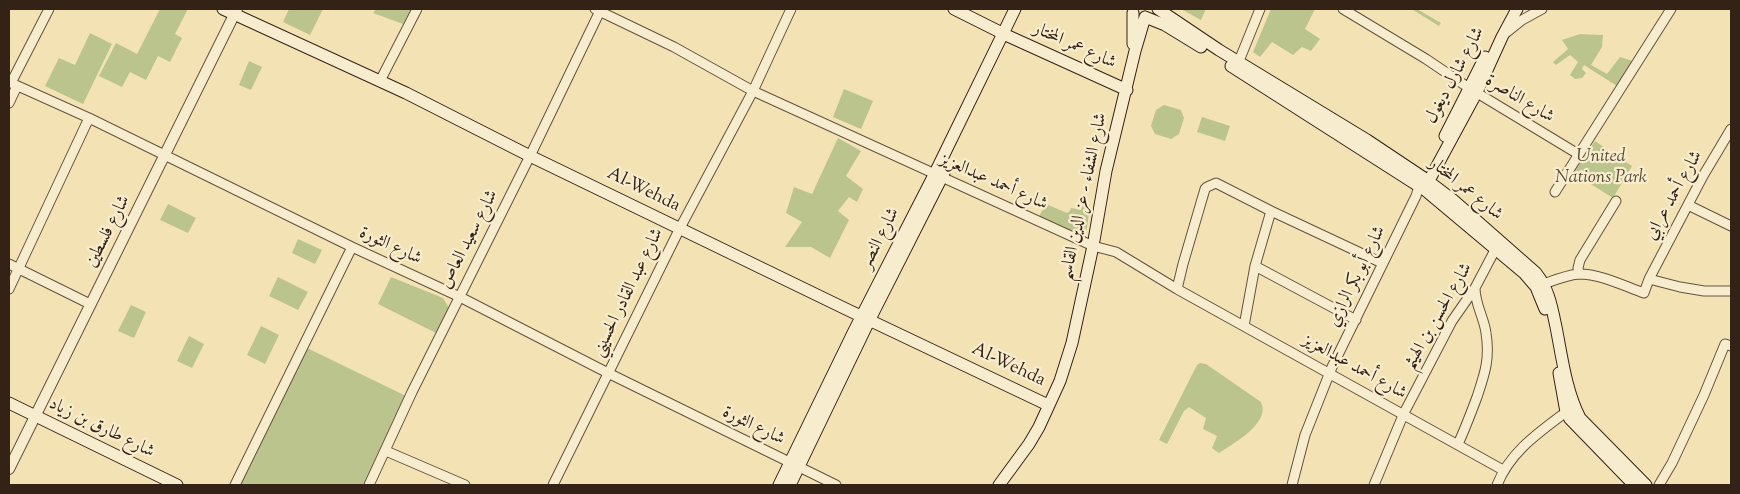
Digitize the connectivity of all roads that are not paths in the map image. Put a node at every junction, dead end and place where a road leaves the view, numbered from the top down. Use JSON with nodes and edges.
{"nodes":[{"id":1,"x":49,"y":9,"type":"edge"},
{"id":2,"x":223,"y":9,"type":"edge"},
{"id":3,"x":417,"y":9,"type":"edge"},
{"id":4,"x":599,"y":9,"type":"edge"},
{"id":5,"x":791,"y":9,"type":"edge"},
{"id":6,"x":954,"y":9,"type":"edge"},
{"id":7,"x":1015,"y":9,"type":"edge"},
{"id":8,"x":1023,"y":9,"type":"edge"},
{"id":9,"x":1158,"y":9,"type":"edge"},
{"id":10,"x":1260,"y":9,"type":"edge"},
{"id":11,"x":1342,"y":9,"type":"edge"},
{"id":12,"x":1509,"y":9,"type":"edge"},
{"id":13,"x":1517,"y":9,"type":"edge"},
{"id":14,"x":1542,"y":9,"type":"edge"},
{"id":15,"x":1671,"y":9,"type":"edge"},
{"id":16,"x":1132,"y":11,"type":"edge"},
{"id":17,"x":236,"y":12,"type":"edge"},
{"id":18,"x":1149,"y":13,"type":"edge"},
{"id":19,"x":1165,"y":25,"type":"junction"},
{"id":20,"x":1005,"y":35,"type":"junction"},
{"id":21,"x":1502,"y":36,"type":"junction"},
{"id":22,"x":1134,"y":55,"type":"junction"},
{"id":23,"x":1237,"y":65,"type":"junction"},
{"id":24,"x":380,"y":81,"type":"junction"},
{"id":25,"x":12,"y":84,"type":"edge"},
{"id":26,"x":1127,"y":90,"type":"junction"},
{"id":27,"x":1473,"y":90,"type":"junction"},
{"id":28,"x":753,"y":91,"type":"junction"},
{"id":29,"x":9,"y":103,"type":"edge"},
{"id":30,"x":90,"y":118,"type":"junction"},
{"id":31,"x":1731,"y":129,"type":"edge"},
{"id":32,"x":1578,"y":154,"type":"junction"},
{"id":33,"x":165,"y":156,"type":"junction"},
{"id":34,"x":530,"y":156,"type":"junction"},
{"id":35,"x":938,"y":177,"type":"junction"},
{"id":36,"x":1423,"y":186,"type":"junction"},
{"id":37,"x":1555,"y":192,"type":"dead end"},
{"id":38,"x":1616,"y":201,"type":"dead end"},
{"id":39,"x":1688,"y":205,"type":"junction"},
{"id":40,"x":1271,"y":211,"type":"junction"},
{"id":41,"x":1731,"y":226,"type":"edge"},
{"id":42,"x":680,"y":228,"type":"junction"},
{"id":43,"x":1093,"y":246,"type":"junction"},
{"id":44,"x":352,"y":247,"type":"junction"},
{"id":45,"x":1496,"y":248,"type":"junction"},
{"id":46,"x":1382,"y":262,"type":"junction"},
{"id":47,"x":9,"y":264,"type":"edge"},
{"id":48,"x":1255,"y":266,"type":"junction"},
{"id":49,"x":19,"y":269,"type":"junction"},
{"id":50,"x":1579,"y":274,"type":"junction"},
{"id":51,"x":1649,"y":279,"type":"junction"},
{"id":52,"x":1540,"y":285,"type":"junction"},
{"id":53,"x":1475,"y":288,"type":"junction"},
{"id":54,"x":9,"y":289,"type":"edge"},
{"id":55,"x":1177,"y":289,"type":"junction"},
{"id":56,"x":1731,"y":291,"type":"edge"},
{"id":57,"x":460,"y":297,"type":"junction"},
{"id":58,"x":90,"y":304,"type":"junction"},
{"id":59,"x":865,"y":319,"type":"junction"},
{"id":60,"x":1356,"y":320,"type":"junction"},
{"id":61,"x":1244,"y":326,"type":"junction"},
{"id":62,"x":1731,"y":346,"type":"edge"},
{"id":63,"x":608,"y":373,"type":"junction"},
{"id":64,"x":1330,"y":373,"type":"junction"},
{"id":65,"x":9,"y":403,"type":"edge"},
{"id":66,"x":1048,"y":404,"type":"junction"},
{"id":67,"x":1566,"y":412,"type":"junction"},
{"id":68,"x":1404,"y":414,"type":"junction"},
{"id":69,"x":35,"y":416,"type":"junction"},
{"id":70,"x":1458,"y":444,"type":"junction"},
{"id":71,"x":386,"y":451,"type":"junction"},
{"id":72,"x":794,"y":466,"type":"junction"},
{"id":73,"x":9,"y":469,"type":"edge"},
{"id":74,"x":1503,"y":470,"type":"junction"},
{"id":75,"x":177,"y":485,"type":"edge"},
{"id":76,"x":235,"y":485,"type":"edge"},
{"id":77,"x":369,"y":485,"type":"edge"},
{"id":78,"x":465,"y":485,"type":"edge"},
{"id":79,"x":553,"y":485,"type":"edge"},
{"id":80,"x":779,"y":485,"type":"edge"},
{"id":81,"x":790,"y":485,"type":"edge"},
{"id":82,"x":836,"y":485,"type":"edge"},
{"id":83,"x":1000,"y":485,"type":"edge"},
{"id":84,"x":1292,"y":485,"type":"edge"},
{"id":85,"x":1374,"y":485,"type":"edge"},
{"id":86,"x":1497,"y":485,"type":"edge"},
{"id":87,"x":1634,"y":485,"type":"edge"},
{"id":88,"x":1646,"y":485,"type":"edge"},
{"id":89,"x":1658,"y":485,"type":"edge"}],
"edges":[{"from":1,"to":25,"type":"street"},
{"from":2,"to":17,"type":"main road","name":"Al-Wehda"},
{"from":3,"to":24,"type":"street"},
{"from":4,"to":28,"type":"street","name":"شارع أحمد عبدالعزيز"},
{"from":4,"to":34,"type":"street","name":"شارع سعيد العاص"},
{"from":5,"to":28,"type":"street","name":"شارع عبد القادر الحسيني"},
{"from":6,"to":20,"type":"main road","name":"شارع عمر المختار"},
{"from":7,"to":20,"type":"main road","name":"شارع النصر"},
{"from":8,"to":20,"type":"main road","name":"شارع النصر"},
{"from":9,"to":23,"type":"main road","name":"شارع عمر المختار"},
{"from":10,"to":23,"type":"street"},
{"from":11,"to":27,"type":"street","name":"شارع الناصرة"},
{"from":12,"to":27,"type":"main road","name":"شارع شارل ديغول"},
{"from":13,"to":21,"type":"main road","name":"شارع شارل ديغول"},
{"from":14,"to":21,"type":"street","name":"شارع شارل ديغول"},
{"from":15,"to":32,"type":"street"},
{"from":16,"to":18,"type":"main road","name":"شارع عمر المختار"},
{"from":16,"to":22,"type":"main road"},
{"from":17,"to":24,"type":"main road","name":"Al-Wehda"},
{"from":17,"to":33,"type":"street","name":"شارع فلسطين"},
{"from":18,"to":19,"type":"main road","name":"شارع عمر المختار"},
{"from":18,"to":22,"type":"main road"},
{"from":19,"to":22,"type":"main road"},
{"from":19,"to":23,"type":"main road","name":"شارع عمر المختار"},
{"from":20,"to":26,"type":"main road","name":"شارع عمر المختار"},
{"from":20,"to":35,"type":"main road","name":"شارع النصر"},
{"from":21,"to":27,"type":"main road","name":"شارع شارل ديغول"},
{"from":22,"to":26,"type":"main road","name":"شارع الشفاء - عز الدين القاسم"},
{"from":23,"to":36,"type":"main road","name":"شارع عمر المختار"},
{"from":24,"to":34,"type":"main road","name":"Al-Wehda"},
{"from":25,"to":29,"type":"street"},
{"from":25,"to":30,"type":"street","name":"شارع الثورة"},
{"from":26,"to":43,"type":"main road","name":"شارع الشفاء - عز الدين القاسم"},
{"from":27,"to":32,"type":"street","name":"شارع الناصرة"},
{"from":27,"to":36,"type":"main road","name":"شارع شارل ديغول"},
{"from":28,"to":35,"type":"street","name":"شارع أحمد عبدالعزيز"},
{"from":28,"to":42,"type":"street","name":"شارع عبد القادر الحسيني"},
{"from":30,"to":33,"type":"street","name":"شارع الثورة"},
{"from":30,"to":49,"type":"street"},
{"from":31,"to":39,"type":"street","name":"شارع أحمد عرابي"},
{"from":32,"to":37,"type":"street"},
{"from":33,"to":44,"type":"street","name":"شارع الثورة"},
{"from":33,"to":58,"type":"street","name":"شارع فلسطين"},
{"from":34,"to":42,"type":"main road","name":"Al-Wehda"},
{"from":34,"to":57,"type":"street","name":"شارع سعيد العاص"},
{"from":35,"to":43,"type":"street","name":"شارع أحمد عبدالعزيز"},
{"from":35,"to":59,"type":"main road","name":"شارع النصر"},
{"from":36,"to":45,"type":"main road","name":"شارع عمر المختار"},
{"from":36,"to":46,"type":"street","name":"شارع أبو بكر الرازي"},
{"from":36,"to":52,"type":"main road","name":"شارع عمر المختار"},
{"from":38,"to":50,"type":"street"},
{"from":39,"to":41,"type":"street"},
{"from":39,"to":51,"type":"street","name":"شارع أحمد عرابي"},
{"from":40,"to":46,"type":"street"},
{"from":40,"to":48,"type":"street"},
{"from":40,"to":55,"type":"street"},
{"from":42,"to":59,"type":"main road","name":"Al-Wehda"},
{"from":42,"to":63,"type":"street","name":"شارع عبد القادر الحسيني"},
{"from":43,"to":55,"type":"street","name":"شارع أحمد عبدالعزيز"},
{"from":43,"to":66,"type":"main road","name":"شارع الشفاء - عز الدين القاسم"},
{"from":44,"to":57,"type":"street","name":"شارع الثورة"},
{"from":44,"to":76,"type":"street"},
{"from":45,"to":52,"type":"main road","name":"شارع عمر المختار"},
{"from":45,"to":53,"type":"street","name":"شارع الحسن بن الهيثم"},
{"from":46,"to":60,"type":"street","name":"شارع أبو بكر الرازي"},
{"from":47,"to":49,"type":"street"},
{"from":48,"to":60,"type":"street"},
{"from":48,"to":61,"type":"street"},
{"from":49,"to":54,"type":"street"},
{"from":49,"to":58,"type":"street"},
{"from":50,"to":51,"type":"street"},
{"from":50,"to":52,"type":"street"},
{"from":51,"to":56,"type":"street"},
{"from":52,"to":67,"type":"main road","name":"شارع عمر المختار"},
{"from":52,"to":88,"type":"main road","name":"شارع عمر المختار"},
{"from":53,"to":68,"type":"street","name":"شارع الحسن بن الهيثم"},
{"from":53,"to":70,"type":"street"},
{"from":55,"to":61,"type":"street","name":"شارع أحمد عبدالعزيز"},
{"from":57,"to":63,"type":"street","name":"شارع الثورة"},
{"from":57,"to":71,"type":"street","name":"شارع سعيد العاص"},
{"from":58,"to":69,"type":"street","name":"شارع فلسطين"},
{"from":59,"to":66,"type":"main road","name":"Al-Wehda"},
{"from":59,"to":72,"type":"main road","name":"شارع النصر"},
{"from":60,"to":64,"type":"street","name":"شارع أبو بكر الرازي"},
{"from":61,"to":64,"type":"street","name":"شارع أحمد عبدالعزيز"},
{"from":62,"to":89,"type":"street"},
{"from":63,"to":72,"type":"street","name":"شارع الثورة"},
{"from":63,"to":79,"type":"street","name":"شارع عبد القادر الحسيني"},
{"from":64,"to":68,"type":"street","name":"شارع أحمد عبدالعزيز"},
{"from":64,"to":84,"type":"street","name":"شارع أبو بكر الرازي"},
{"from":65,"to":69,"type":"main road","name":"شارع طارق بن زياد"},
{"from":66,"to":83,"type":"main road","name":"شارع الشفاء - عز الدين القاسم"},
{"from":67,"to":74,"type":"street"},
{"from":67,"to":87,"type":"main road","name":"شارع عمر المختار"},
{"from":68,"to":70,"type":"street","name":"شارع أحمد عبدالعزيز"},
{"from":68,"to":85,"type":"street","name":"شارع الحسن بن الهيثم"},
{"from":69,"to":73,"type":"street","name":"شارع فلسطين"},
{"from":69,"to":75,"type":"main road","name":"شارع طارق بن زياد"},
{"from":70,"to":74,"type":"street","name":"شارع أحمد عبدالعزيز"},
{"from":71,"to":77,"type":"street","name":"شارع سعيد العاص"},
{"from":71,"to":78,"type":"street"},
{"from":72,"to":80,"type":"main road","name":"شارع النصر"},
{"from":72,"to":81,"type":"main road","name":"شارع النصر"},
{"from":72,"to":82,"type":"street","name":"شارع الثورة"},
{"from":74,"to":86,"type":"street"}]}
